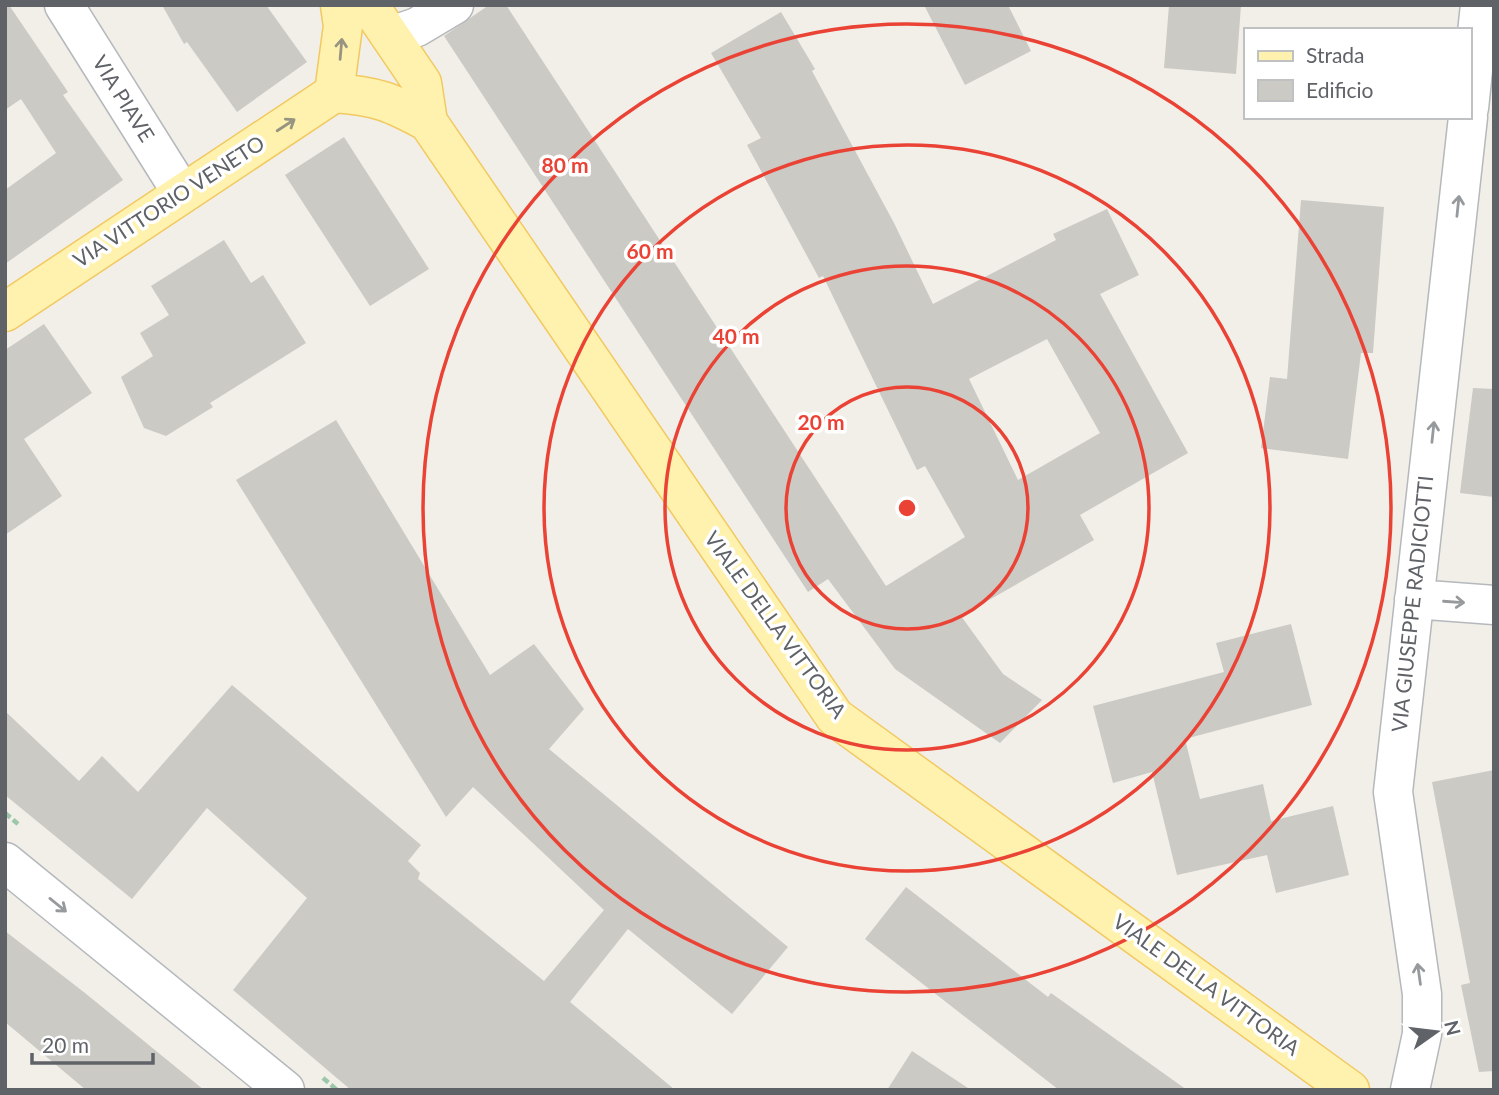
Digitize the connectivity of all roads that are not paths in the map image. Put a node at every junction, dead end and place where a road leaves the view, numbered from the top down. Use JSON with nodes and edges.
{"nodes":[{"id":1,"x":64,"y":5,"type":"edge"},
{"id":2,"x":340,"y":5,"type":"edge"},
{"id":3,"x":369,"y":5,"type":"edge"},
{"id":4,"x":454,"y":5,"type":"edge"},
{"id":5,"x":1480,"y":5,"type":"edge"},
{"id":6,"x":391,"y":36,"type":"junction"},
{"id":7,"x":1471,"y":89,"type":"edge"},
{"id":8,"x":334,"y":93,"type":"junction"},
{"id":9,"x":1468,"y":119,"type":"edge"},
{"id":10,"x":428,"y":122,"type":"junction"},
{"id":11,"x":182,"y":192,"type":"junction"},
{"id":12,"x":5,"y":312,"type":"edge"},
{"id":13,"x":1414,"y":599,"type":"junction"},
{"id":14,"x":1494,"y":605,"type":"edge"},
{"id":15,"x":5,"y":862,"type":"edge"},
{"id":16,"x":285,"y":1090,"type":"edge"},
{"id":17,"x":1350,"y":1090,"type":"edge"},
{"id":18,"x":1410,"y":1090,"type":"edge"}],
"edges":[{"from":1,"to":11,"type":"street","name":"VIA PIAVE"},
{"from":8,"to":2,"type":"main road","one_way":true},
{"from":3,"to":6,"type":"main road","name":"VIALE DELLA VITTORIA"},
{"from":4,"to":6,"type":"street"},
{"from":5,"to":7,"type":"street"},
{"from":6,"to":10,"type":"main road","name":"VIALE DELLA VITTORIA"},
{"from":8,"to":10,"type":"main road"},
{"from":11,"to":8,"type":"main road","name":"VIA VITTORIO VENETO","one_way":true},
{"from":13,"to":9,"type":"street","name":"VIA GIUSEPPE RADICIOTTI","one_way":true},
{"from":10,"to":17,"type":"main road","name":"VIALE DELLA VITTORIA"},
{"from":11,"to":12,"type":"main road","name":"VIA VITTORIO VENETO"},
{"from":13,"to":14,"type":"street","one_way":true},
{"from":18,"to":13,"type":"street","name":"VIA GIUSEPPE RADICIOTTI","one_way":true},
{"from":15,"to":16,"type":"street","one_way":true}]}
